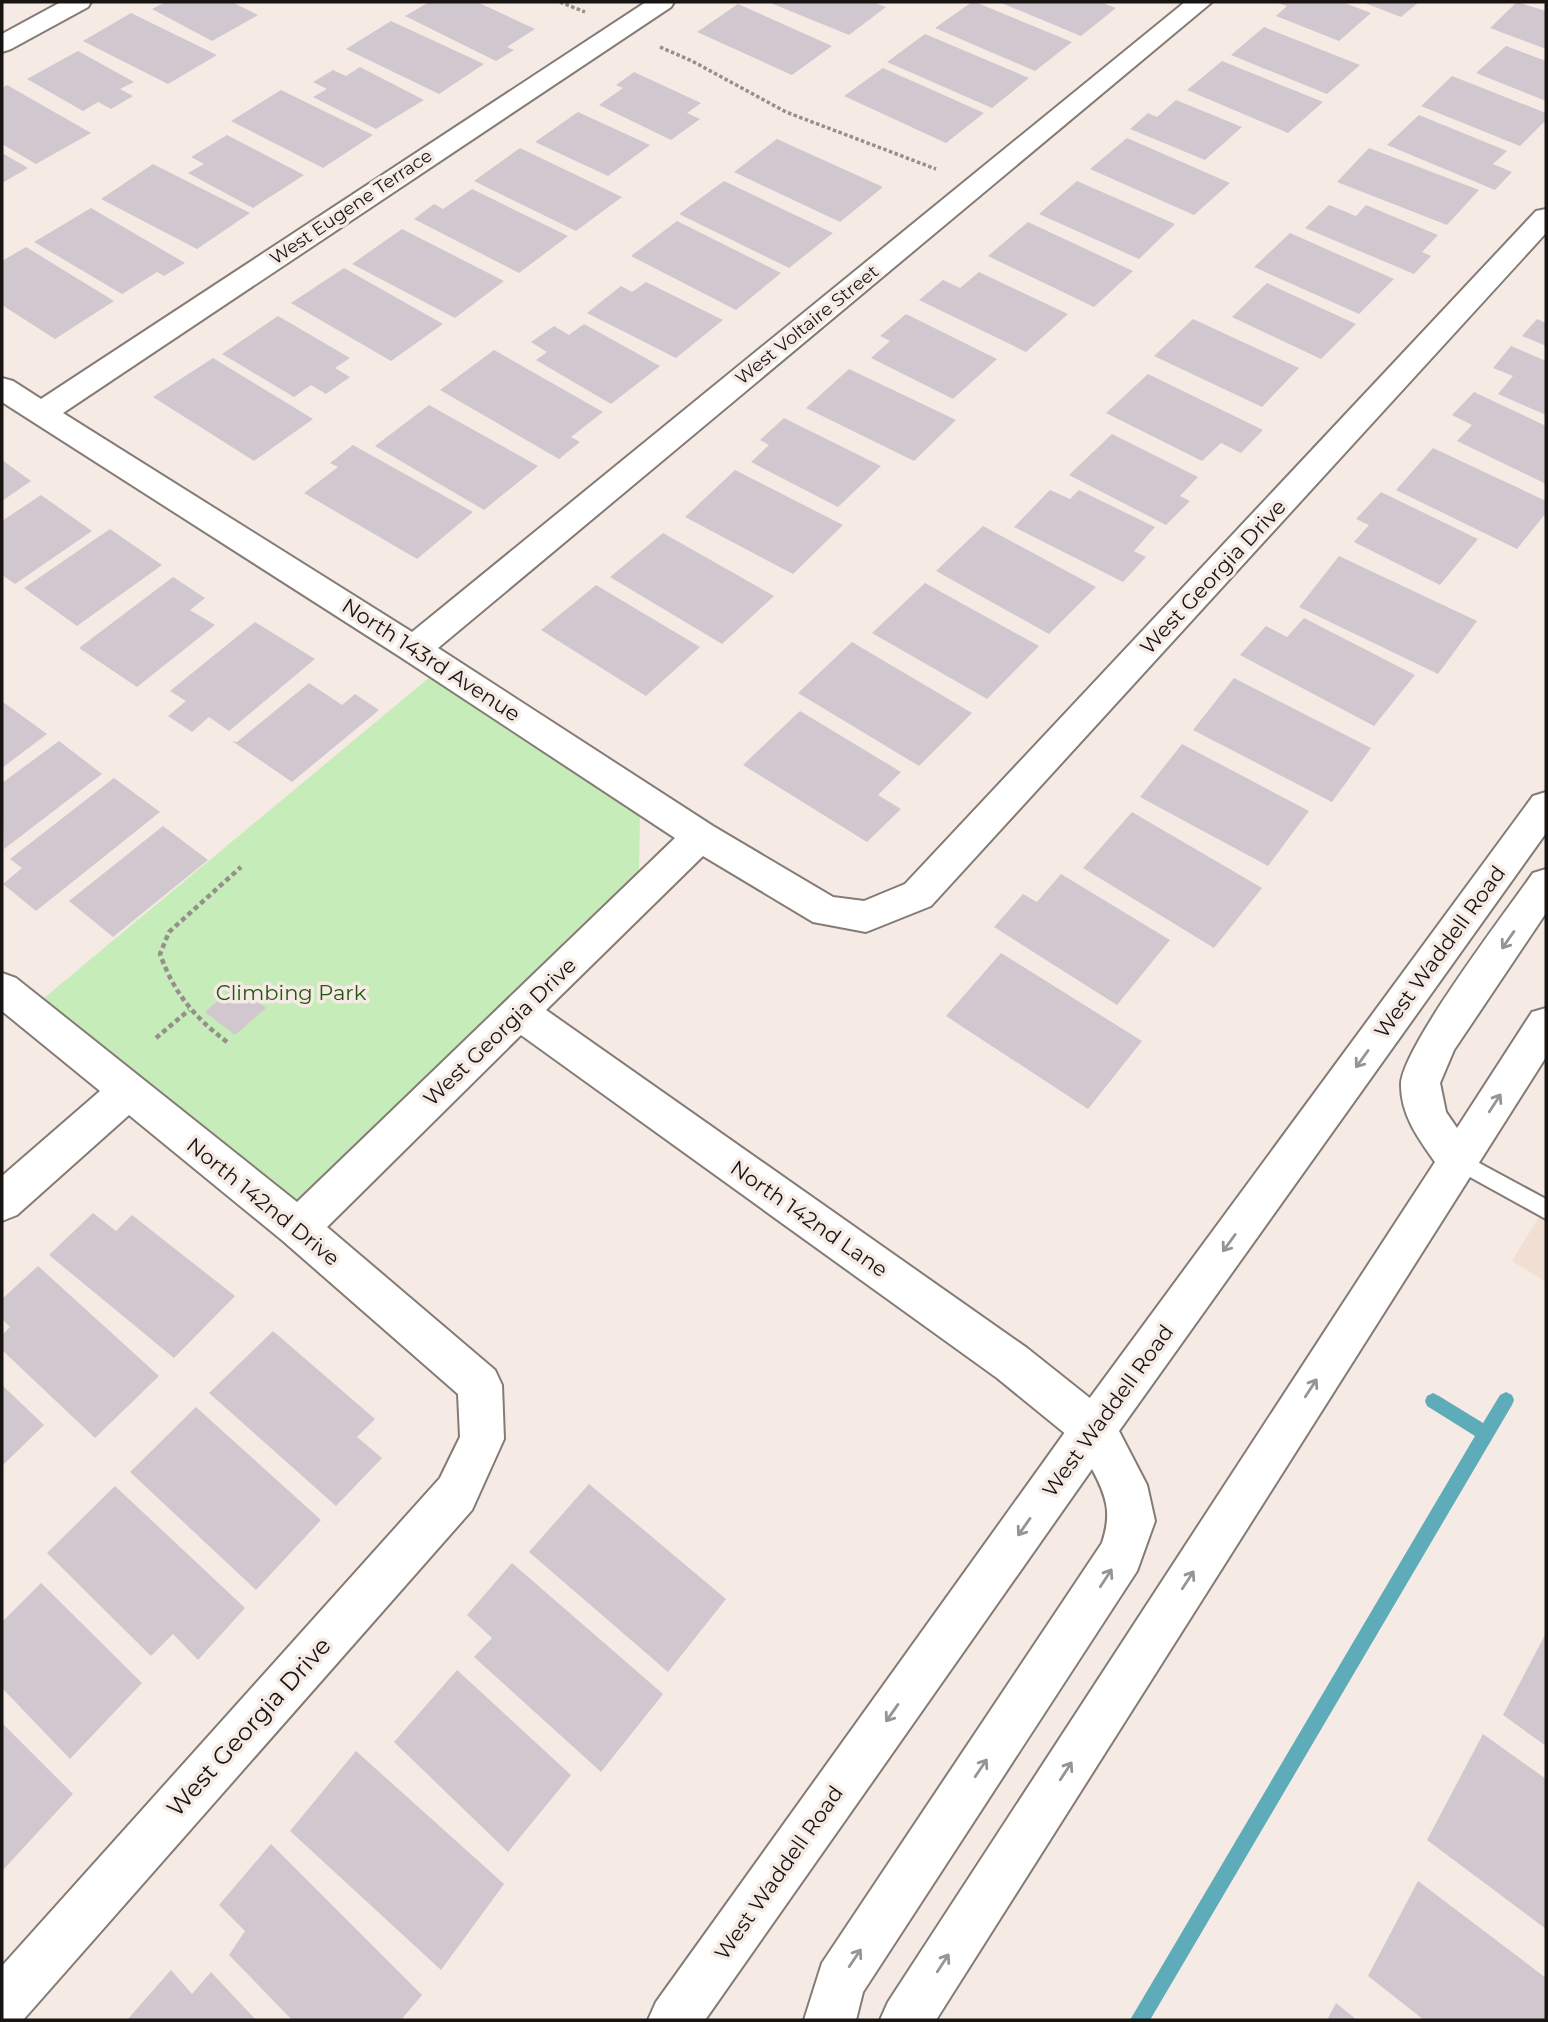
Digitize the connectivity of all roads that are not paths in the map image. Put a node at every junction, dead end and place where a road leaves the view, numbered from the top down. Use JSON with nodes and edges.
{"nodes":[{"id":1,"x":79,"y":2,"type":"edge"},
{"id":2,"x":662,"y":2,"type":"edge"},
{"id":3,"x":1200,"y":2,"type":"edge"},
{"id":4,"x":2,"y":44,"type":"edge"},
{"id":5,"x":1546,"y":218,"type":"edge"},
{"id":6,"x":2,"y":388,"type":"edge"},
{"id":7,"x":41,"y":413,"type":"junction"},
{"id":8,"x":414,"y":649,"type":"junction"},
{"id":9,"x":1546,"y":806,"type":"edge"},
{"id":10,"x":700,"y":836,"type":"junction"},
{"id":11,"x":1546,"y":884,"type":"edge"},
{"id":12,"x":866,"y":916,"type":"joint"},
{"id":13,"x":2,"y":989,"type":"edge"},
{"id":14,"x":520,"y":1013,"type":"junction"},
{"id":15,"x":1546,"y":1024,"type":"edge"},
{"id":16,"x":127,"y":1092,"type":"junction"},
{"id":17,"x":1457,"y":1160,"type":"junction"},
{"id":18,"x":2,"y":1202,"type":"edge"},
{"id":19,"x":1546,"y":1210,"type":"edge"},
{"id":20,"x":298,"y":1228,"type":"junction"},
{"id":21,"x":1094,"y":1429,"type":"junction"},
{"id":22,"x":482,"y":1439,"type":"joint"},
{"id":23,"x":2,"y":2005,"type":"edge"},
{"id":24,"x":674,"y":2020,"type":"edge"},
{"id":25,"x":830,"y":2020,"type":"edge"},
{"id":26,"x":906,"y":2020,"type":"edge"}],
"edges":[{"from":1,"to":4,"type":"street"},
{"from":2,"to":7,"type":"street","name":"West Eugene Terrace"},
{"from":3,"to":8,"type":"street","name":"West Voltaire Street"},
{"from":5,"to":12,"type":"street","name":"West Georgia Drive"},
{"from":6,"to":7,"type":"street","name":"North 143rd Avenue"},
{"from":7,"to":8,"type":"street","name":"North 143rd Avenue"},
{"from":8,"to":10,"type":"street","name":"North 143rd Avenue"},
{"from":9,"to":21,"type":"street","name":"West Waddell Road","one_way":true},
{"from":10,"to":12,"type":"street","name":"North 143rd Avenue"},
{"from":10,"to":14,"type":"street","name":"West Georgia Drive"},
{"from":11,"to":17,"type":"street","one_way":true},
{"from":13,"to":16,"type":"street","name":"North 142nd Drive"},
{"from":14,"to":20,"type":"street","name":"West Georgia Drive"},
{"from":14,"to":21,"type":"street","name":"North 142nd Lane"},
{"from":17,"to":15,"type":"street","one_way":true},
{"from":16,"to":18,"type":"street"},
{"from":16,"to":20,"type":"street","name":"North 142nd Drive"},
{"from":17,"to":19,"type":"lane"},
{"from":26,"to":17,"type":"street","one_way":true},
{"from":20,"to":22,"type":"street","name":"North 142nd Drive"},
{"from":21,"to":24,"type":"street","name":"West Waddell Road","one_way":true},
{"from":25,"to":21,"type":"street","one_way":true},
{"from":22,"to":23,"type":"street","name":"West Georgia Drive"}]}
